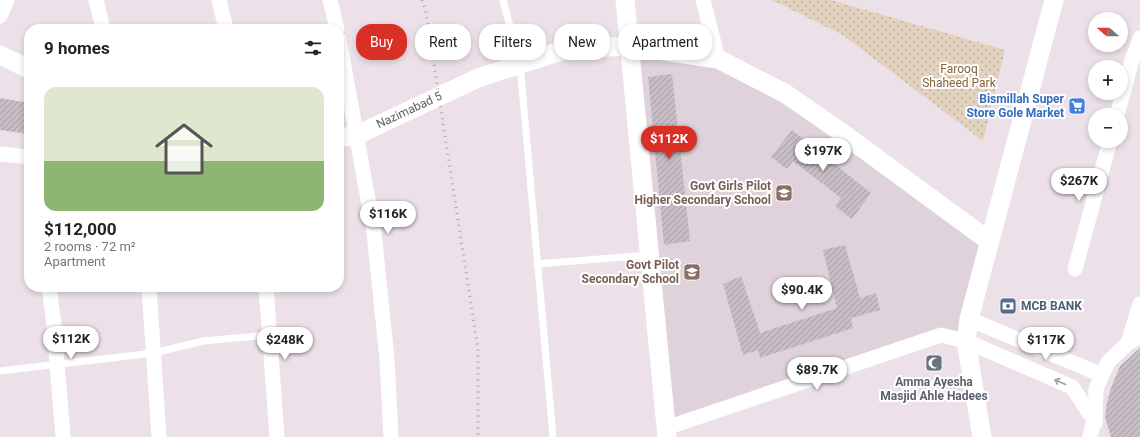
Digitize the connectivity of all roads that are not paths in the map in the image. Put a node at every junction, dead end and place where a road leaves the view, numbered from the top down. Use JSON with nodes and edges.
{"nodes":[{"id":1,"x":7,"y":0,"type":"edge"},
{"id":2,"x":98,"y":0,"type":"edge"},
{"id":3,"x":219,"y":0,"type":"edge"},
{"id":4,"x":330,"y":0,"type":"edge"},
{"id":5,"x":503,"y":0,"type":"edge"},
{"id":6,"x":625,"y":0,"type":"edge"},
{"id":7,"x":703,"y":0,"type":"edge"},
{"id":8,"x":1054,"y":0,"type":"edge"},
{"id":9,"x":0,"y":16,"type":"edge"},
{"id":10,"x":102,"y":24,"type":"edge"},
{"id":11,"x":225,"y":24,"type":"edge"},
{"id":12,"x":336,"y":24,"type":"edge"},
{"id":13,"x":628,"y":24,"type":"edge"},
{"id":14,"x":1140,"y":38,"type":"edge"},
{"id":15,"x":618,"y":47,"type":"edge"},
{"id":16,"x":0,"y":55,"type":"edge"},
{"id":17,"x":712,"y":58,"type":"edge"},
{"id":18,"x":718,"y":59,"type":"junction"},
{"id":19,"x":632,"y":60,"type":"edge"},
{"id":20,"x":520,"y":64,"type":"junction"},
{"id":21,"x":24,"y":67,"type":"edge"},
{"id":22,"x":344,"y":93,"type":"edge"},
{"id":23,"x":1119,"y":108,"type":"edge"},
{"id":24,"x":348,"y":136,"type":"edge"},
{"id":25,"x":1108,"y":148,"type":"edge"},
{"id":26,"x":0,"y":154,"type":"edge"},
{"id":27,"x":24,"y":156,"type":"edge"},
{"id":28,"x":989,"y":242,"type":"junction"},
{"id":29,"x":650,"y":254,"type":"junction"},
{"id":30,"x":537,"y":264,"type":"junction"},
{"id":31,"x":1075,"y":270,"type":"dead end"},
{"id":32,"x":51,"y":292,"type":"edge"},
{"id":33,"x":149,"y":292,"type":"edge"},
{"id":34,"x":266,"y":292,"type":"edge"},
{"id":35,"x":1140,"y":304,"type":"edge"},
{"id":36,"x":969,"y":319,"type":"junction"},
{"id":37,"x":269,"y":335,"type":"junction"},
{"id":38,"x":1134,"y":340,"type":"edge"},
{"id":39,"x":966,"y":342,"type":"junction"},
{"id":40,"x":154,"y":353,"type":"junction"},
{"id":41,"x":58,"y":364,"type":"junction"},
{"id":42,"x":0,"y":371,"type":"edge"},
{"id":43,"x":1102,"y":376,"type":"junction"},
{"id":44,"x":1094,"y":420,"type":"junction"},
{"id":45,"x":666,"y":433,"type":"edge"},
{"id":46,"x":63,"y":437,"type":"edge"},
{"id":47,"x":159,"y":437,"type":"edge"},
{"id":48,"x":277,"y":437,"type":"edge"},
{"id":49,"x":391,"y":437,"type":"edge"},
{"id":50,"x":553,"y":437,"type":"edge"},
{"id":51,"x":982,"y":437,"type":"edge"},
{"id":52,"x":1090,"y":437,"type":"edge"},
{"id":53,"x":1100,"y":437,"type":"edge"}],
"edges":[{"from":1,"to":9,"type":"street"},
{"from":2,"to":10,"type":"street"},
{"from":3,"to":11,"type":"street"},
{"from":4,"to":12,"type":"street"},
{"from":5,"to":20,"type":"lane"},
{"from":6,"to":13,"type":"street"},
{"from":7,"to":18,"type":"street"},
{"from":8,"to":28,"type":"street"},
{"from":14,"to":23,"type":"street"},
{"from":15,"to":20,"type":"street","name":"Nazimabad 5"},
{"from":16,"to":21,"type":"street"},
{"from":17,"to":18,"type":"street","name":"Nazimabad 5"},
{"from":18,"to":28,"type":"street","name":"Nazimabad 5"},
{"from":19,"to":29,"type":"street"},
{"from":20,"to":24,"type":"street","name":"Nazimabad 5"},
{"from":20,"to":30,"type":"lane"},
{"from":22,"to":24,"type":"street"},
{"from":24,"to":49,"type":"street"},
{"from":25,"to":31,"type":"street"},
{"from":26,"to":27,"type":"street"},
{"from":28,"to":36,"type":"street"},
{"from":29,"to":30,"type":"lane"},
{"from":29,"to":45,"type":"street"},
{"from":30,"to":50,"type":"lane"},
{"from":32,"to":41,"type":"street"},
{"from":33,"to":40,"type":"street"},
{"from":34,"to":37,"type":"street"},
{"from":35,"to":38,"type":"street"},
{"from":36,"to":39,"type":"street"},
{"from":36,"to":43,"type":"street"},
{"from":37,"to":40,"type":"lane"},
{"from":37,"to":48,"type":"street"},
{"from":38,"to":43,"type":"street"},
{"from":44,"to":39,"type":"street","one_way":true},
{"from":39,"to":45,"type":"street"},
{"from":39,"to":51,"type":"street"},
{"from":40,"to":41,"type":"lane"},
{"from":40,"to":47,"type":"street"},
{"from":41,"to":42,"type":"lane"},
{"from":41,"to":46,"type":"street"},
{"from":43,"to":44,"type":"street"},
{"from":44,"to":52,"type":"street"},
{"from":44,"to":53,"type":"street"}]}
